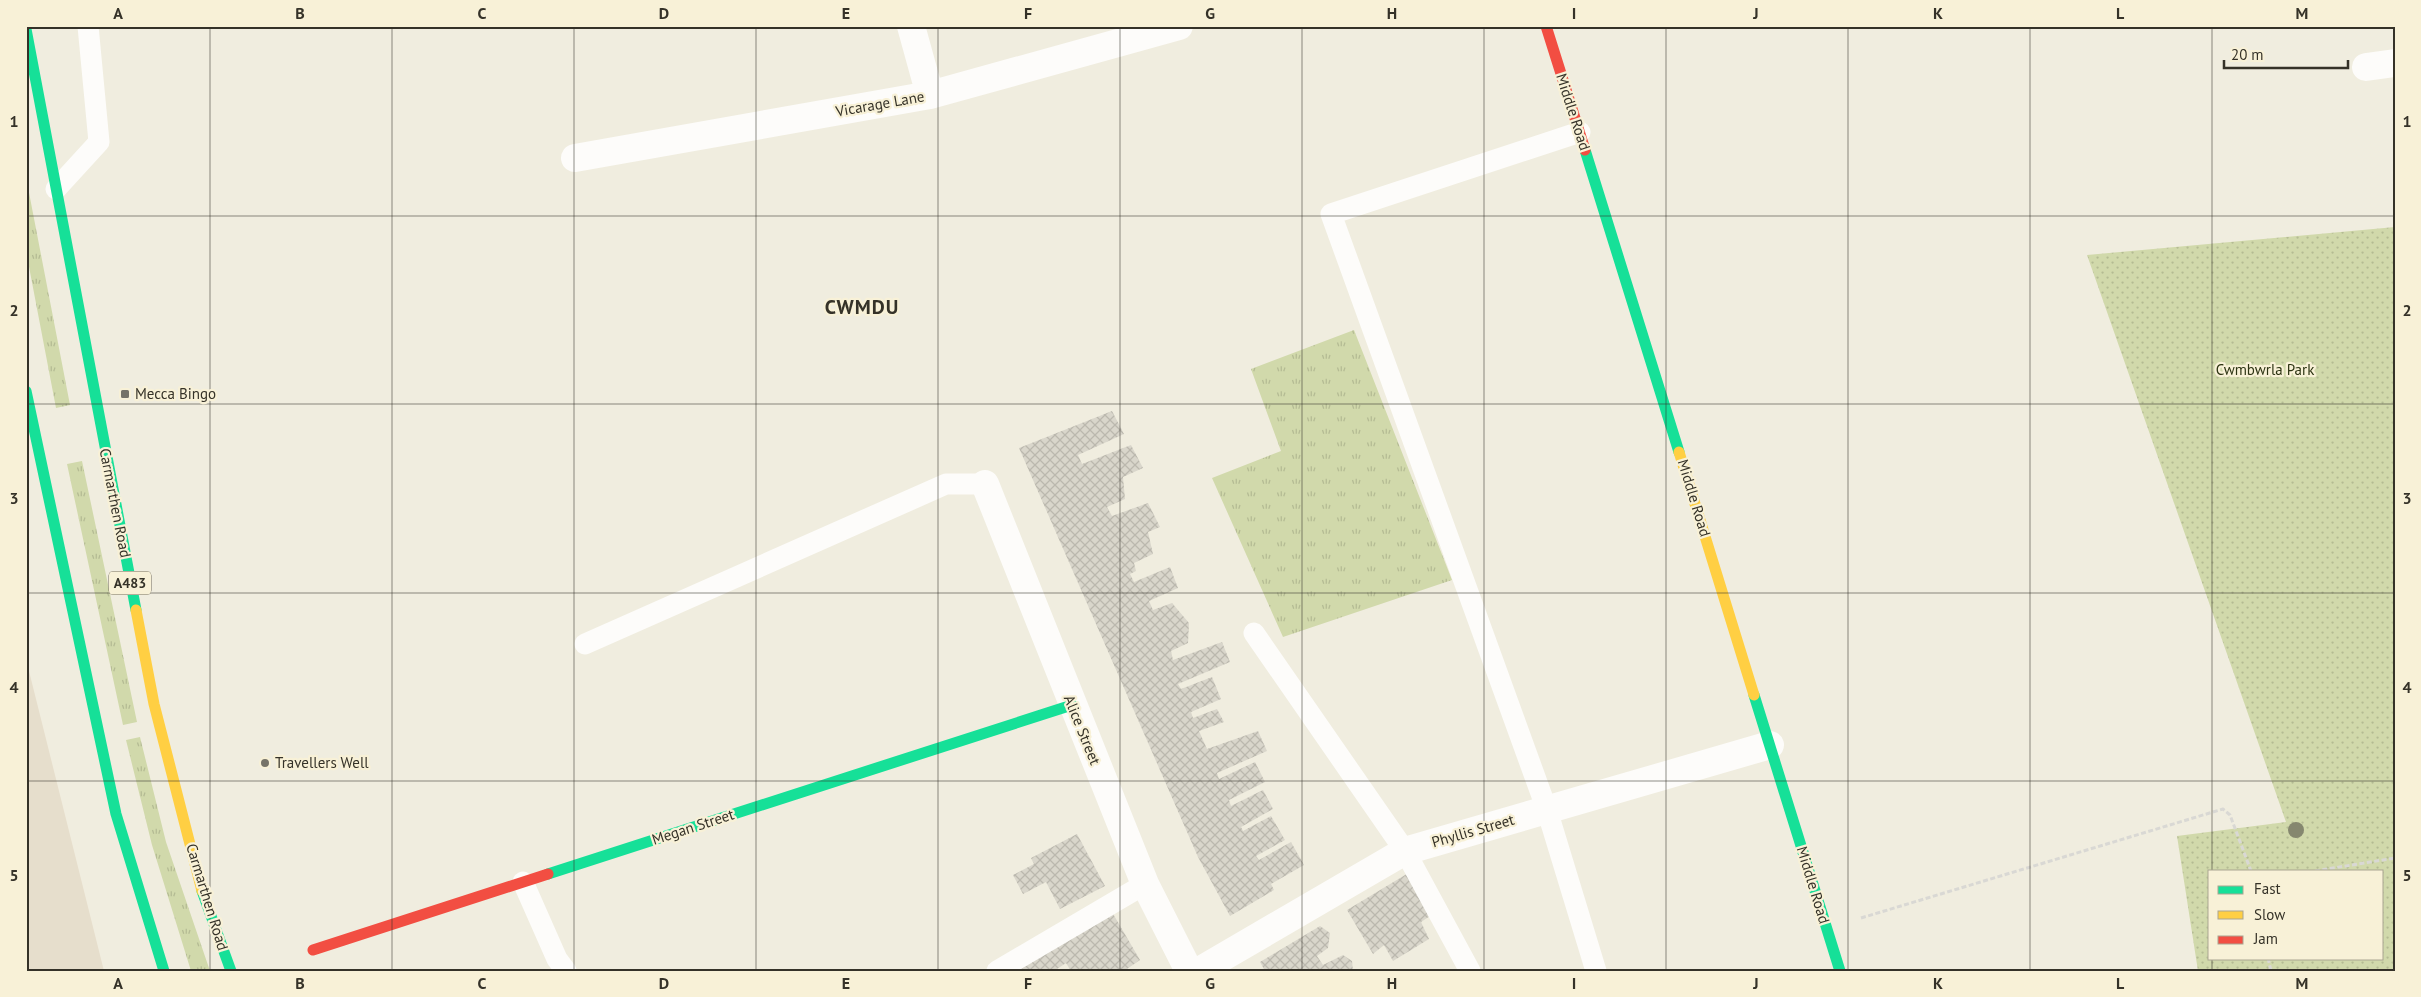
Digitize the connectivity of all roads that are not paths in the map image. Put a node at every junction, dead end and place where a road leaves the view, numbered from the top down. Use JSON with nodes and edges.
{"nodes":[{"id":1,"x":88,"y":26,"type":"edge"},
{"id":2,"x":911,"y":26,"type":"edge"},
{"id":3,"x":1179,"y":26,"type":"edge"},
{"id":4,"x":1546,"y":26,"type":"edge"},
{"id":5,"x":26,"y":29,"type":"edge"},
{"id":6,"x":2395,"y":63,"type":"edge"},
{"id":7,"x":2366,"y":67,"type":"dead end"},
{"id":8,"x":930,"y":95,"type":"junction"},
{"id":9,"x":1580,"y":132,"type":"junction"},
{"id":10,"x":575,"y":158,"type":"dead end"},
{"id":11,"x":56,"y":189,"type":"junction"},
{"id":12,"x":26,"y":391,"type":"edge"},
{"id":13,"x":985,"y":484,"type":"joint"},
{"id":14,"x":1254,"y":633,"type":"dead end"},
{"id":15,"x":585,"y":644,"type":"dead end"},
{"id":16,"x":1072,"y":704,"type":"junction"},
{"id":17,"x":1770,"y":745,"type":"junction"},
{"id":18,"x":1547,"y":810,"type":"junction"},
{"id":19,"x":1405,"y":851,"type":"junction"},
{"id":20,"x":523,"y":882,"type":"junction"},
{"id":21,"x":1145,"y":884,"type":"junction"},
{"id":22,"x":313,"y":950,"type":"dead end"},
{"id":23,"x":164,"y":971,"type":"edge"},
{"id":24,"x":231,"y":971,"type":"edge"},
{"id":25,"x":566,"y":971,"type":"edge"},
{"id":26,"x":997,"y":971,"type":"edge"},
{"id":27,"x":1189,"y":971,"type":"edge"},
{"id":28,"x":1200,"y":971,"type":"edge"},
{"id":29,"x":1470,"y":971,"type":"edge"},
{"id":30,"x":1596,"y":971,"type":"edge"},
{"id":31,"x":1840,"y":971,"type":"edge"}],
"edges":[{"from":1,"to":11,"type":"lane"},
{"from":2,"to":8,"type":"street"},
{"from":3,"to":8,"type":"street","name":"Vicarage Lane"},
{"from":4,"to":9,"type":"street","name":"Middle Road"},
{"from":5,"to":11,"type":"street","name":"Carmarthen Road","number":"A483"},
{"from":6,"to":7,"type":"street"},
{"from":8,"to":10,"type":"street","name":"Vicarage Lane"},
{"from":9,"to":17,"type":"street","name":"Middle Road"},
{"from":9,"to":18,"type":"lane"},
{"from":11,"to":24,"type":"street","name":"Carmarthen Road","number":"A483"},
{"from":12,"to":23,"type":"street"},
{"from":13,"to":15,"type":"lane"},
{"from":13,"to":16,"type":"street","name":"Alice Street"},
{"from":14,"to":19,"type":"lane"},
{"from":16,"to":20,"type":"street","name":"Megan Street"},
{"from":16,"to":21,"type":"street","name":"Alice Street"},
{"from":17,"to":18,"type":"street","name":"Phyllis Street"},
{"from":17,"to":31,"type":"street","name":"Middle Road"},
{"from":18,"to":19,"type":"street","name":"Phyllis Street"},
{"from":18,"to":30,"type":"lane"},
{"from":19,"to":28,"type":"street","name":"Phyllis Street"},
{"from":19,"to":29,"type":"lane"},
{"from":20,"to":22,"type":"street","name":"Megan Street"},
{"from":20,"to":25,"type":"lane"},
{"from":21,"to":26,"type":"lane"},
{"from":21,"to":27,"type":"street","name":"Alice Street"}]}
